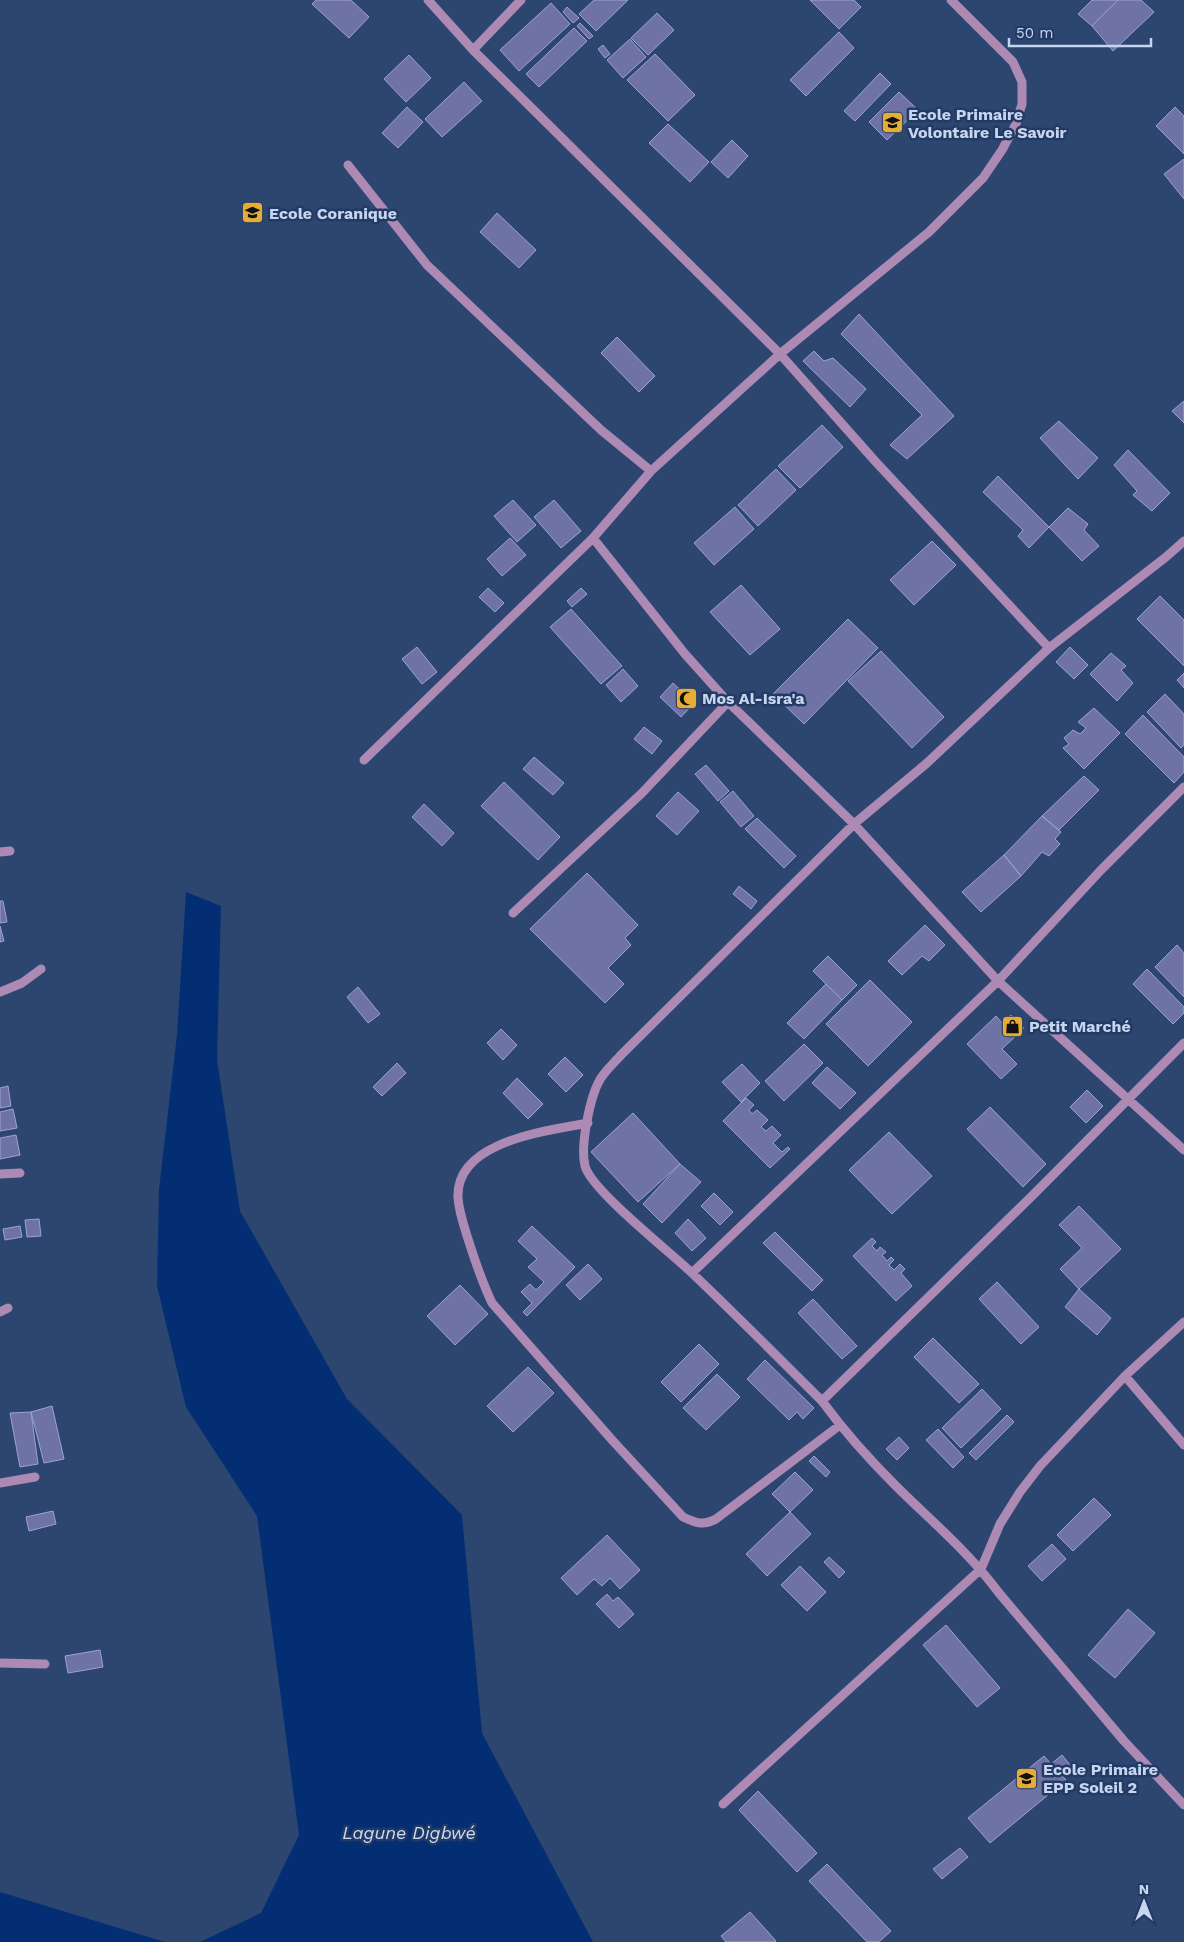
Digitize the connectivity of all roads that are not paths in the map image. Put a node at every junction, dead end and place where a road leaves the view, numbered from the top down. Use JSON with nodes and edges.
{"nodes":[{"id":1,"x":428,"y":0,"type":"edge"},
{"id":2,"x":521,"y":0,"type":"edge"},
{"id":3,"x":951,"y":0,"type":"edge"},
{"id":4,"x":473,"y":50,"type":"junction"},
{"id":5,"x":348,"y":165,"type":"dead end"},
{"id":6,"x":780,"y":354,"type":"junction"},
{"id":7,"x":651,"y":471,"type":"junction"},
{"id":8,"x":593,"y":538,"type":"junction"},
{"id":9,"x":1184,"y":541,"type":"edge"},
{"id":10,"x":1049,"y":648,"type":"junction"},
{"id":11,"x":728,"y":702,"type":"junction"},
{"id":12,"x":364,"y":760,"type":"dead end"},
{"id":13,"x":1184,"y":787,"type":"edge"},
{"id":14,"x":854,"y":824,"type":"junction"},
{"id":15,"x":10,"y":851,"type":"dead end"},
{"id":16,"x":0,"y":852,"type":"edge"},
{"id":17,"x":513,"y":913,"type":"dead end"},
{"id":18,"x":41,"y":969,"type":"dead end"},
{"id":19,"x":998,"y":981,"type":"junction"},
{"id":20,"x":0,"y":992,"type":"edge"},
{"id":21,"x":1184,"y":1043,"type":"edge"},
{"id":22,"x":1128,"y":1099,"type":"junction"},
{"id":23,"x":588,"y":1122,"type":"junction"},
{"id":24,"x":1184,"y":1150,"type":"edge"},
{"id":25,"x":20,"y":1173,"type":"dead end"},
{"id":26,"x":0,"y":1174,"type":"edge"},
{"id":27,"x":692,"y":1273,"type":"junction"},
{"id":28,"x":1184,"y":1322,"type":"edge"},
{"id":29,"x":1125,"y":1376,"type":"junction"},
{"id":30,"x":822,"y":1401,"type":"junction"},
{"id":31,"x":840,"y":1425,"type":"junction"},
{"id":32,"x":1184,"y":1445,"type":"edge"},
{"id":33,"x":35,"y":1477,"type":"dead end"},
{"id":34,"x":0,"y":1482,"type":"edge"},
{"id":35,"x":981,"y":1569,"type":"junction"},
{"id":36,"x":0,"y":1663,"type":"edge"},
{"id":37,"x":45,"y":1664,"type":"dead end"},
{"id":38,"x":723,"y":1804,"type":"dead end"},
{"id":39,"x":1184,"y":1804,"type":"edge"}],
"edges":[{"from":1,"to":4,"type":"street"},
{"from":2,"to":4,"type":"street"},
{"from":3,"to":6,"type":"street"},
{"from":4,"to":6,"type":"street"},
{"from":5,"to":7,"type":"street"},
{"from":6,"to":7,"type":"street"},
{"from":6,"to":10,"type":"street"},
{"from":7,"to":8,"type":"street"},
{"from":8,"to":11,"type":"street"},
{"from":8,"to":12,"type":"street"},
{"from":9,"to":10,"type":"street"},
{"from":10,"to":14,"type":"street"},
{"from":11,"to":14,"type":"street"},
{"from":11,"to":17,"type":"street"},
{"from":13,"to":19,"type":"street"},
{"from":14,"to":19,"type":"street"},
{"from":14,"to":23,"type":"street"},
{"from":15,"to":16,"type":"street"},
{"from":18,"to":20,"type":"street"},
{"from":19,"to":22,"type":"street"},
{"from":19,"to":27,"type":"street"},
{"from":21,"to":22,"type":"street"},
{"from":22,"to":24,"type":"street"},
{"from":22,"to":30,"type":"street"},
{"from":23,"to":27,"type":"street"},
{"from":23,"to":31,"type":"street"},
{"from":25,"to":26,"type":"street"},
{"from":27,"to":30,"type":"street"},
{"from":28,"to":29,"type":"street"},
{"from":29,"to":32,"type":"street"},
{"from":29,"to":35,"type":"street"},
{"from":30,"to":31,"type":"street"},
{"from":31,"to":35,"type":"street"},
{"from":33,"to":34,"type":"street"},
{"from":35,"to":38,"type":"street"},
{"from":35,"to":39,"type":"street"},
{"from":36,"to":37,"type":"street"}]}
